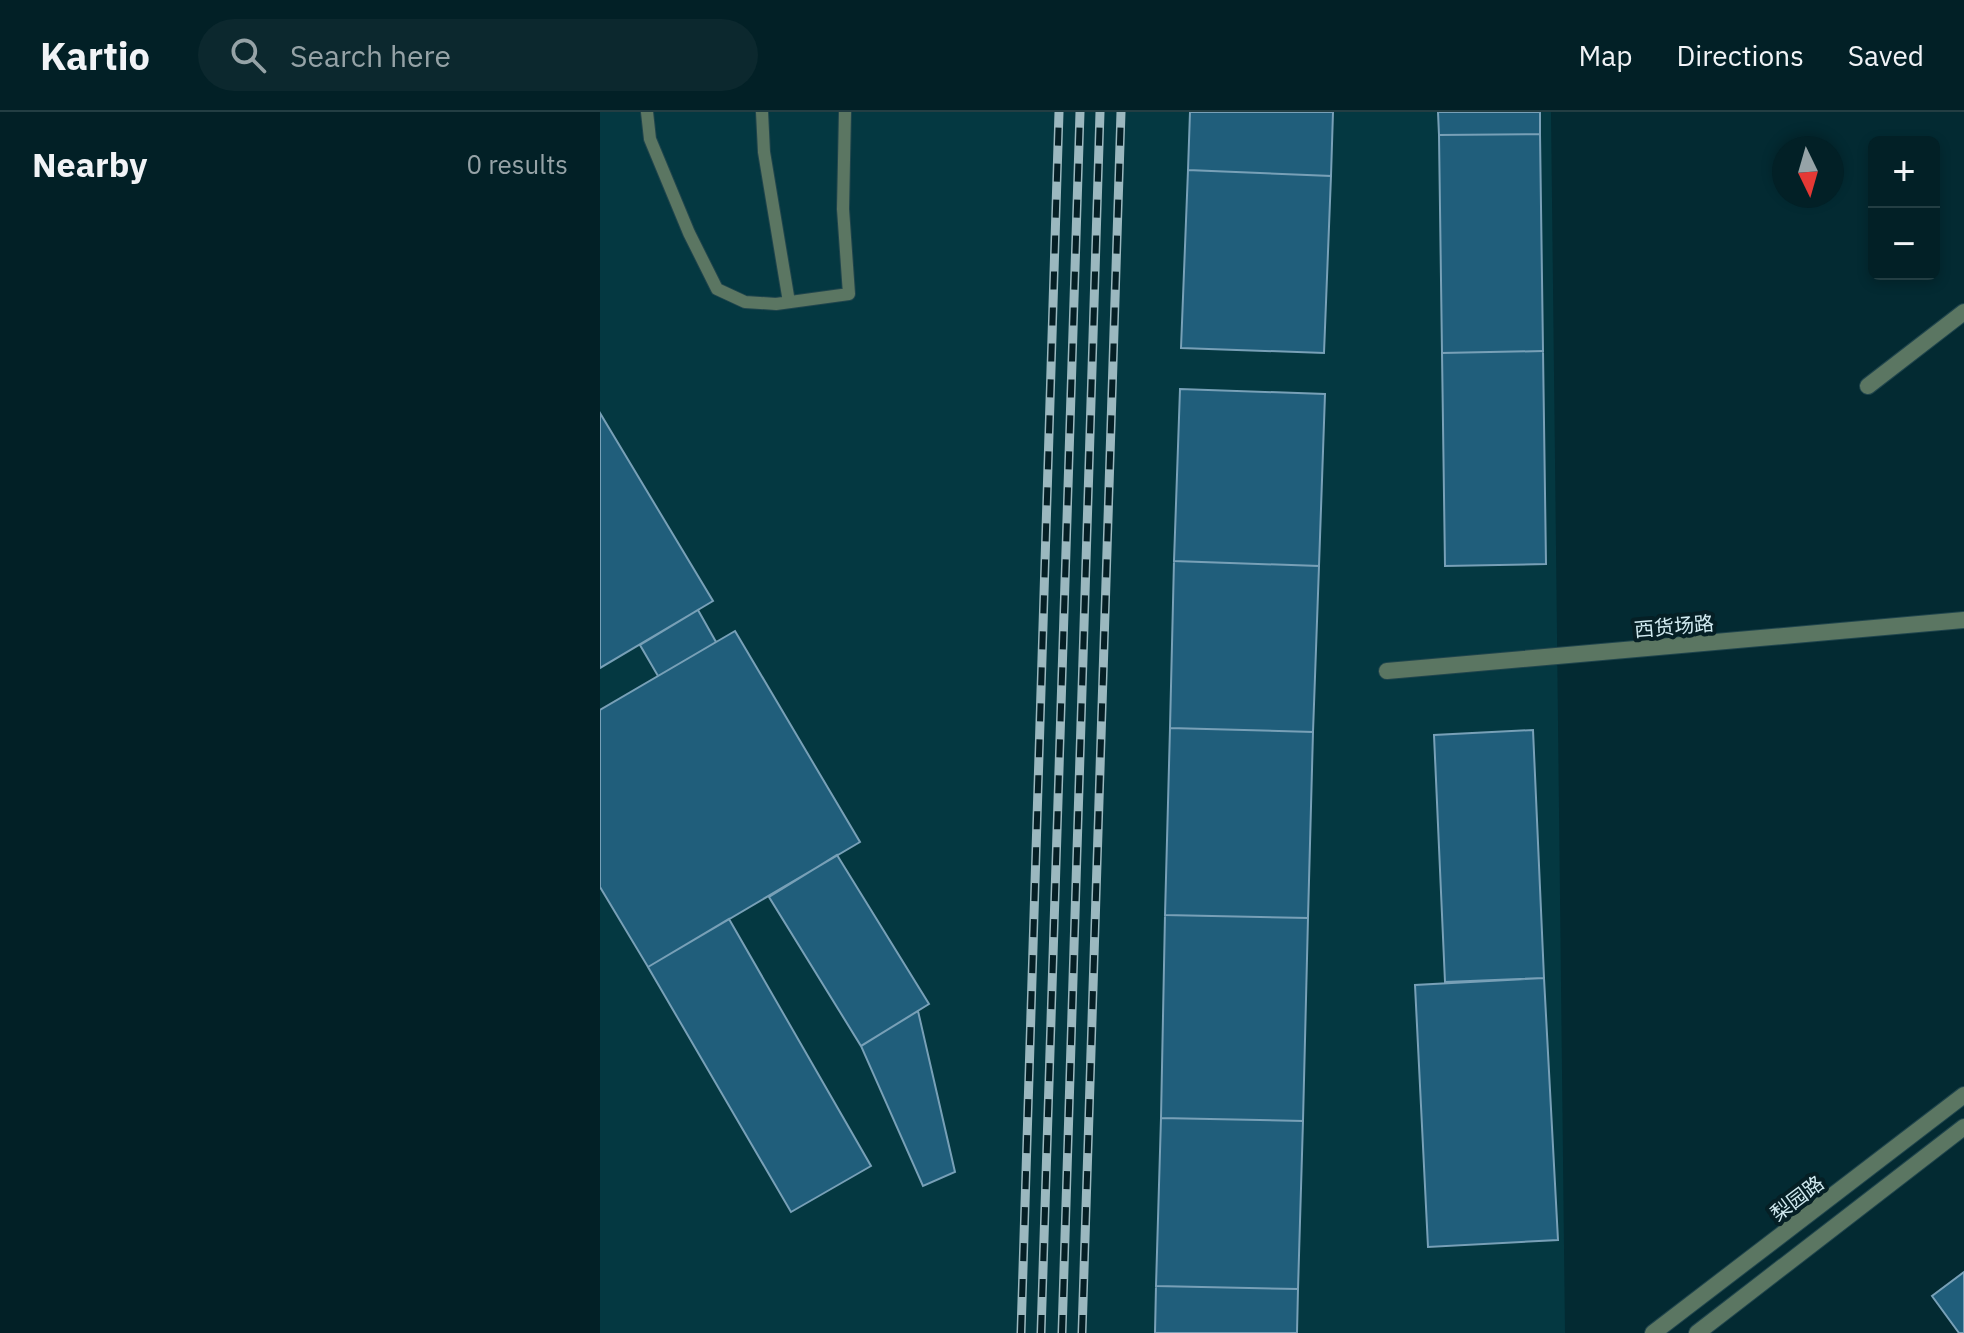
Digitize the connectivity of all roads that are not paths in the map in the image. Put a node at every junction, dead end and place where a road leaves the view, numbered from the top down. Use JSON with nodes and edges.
{"nodes":[{"id":1,"x":647,"y":112,"type":"edge"},
{"id":2,"x":762,"y":112,"type":"edge"},
{"id":3,"x":845,"y":112,"type":"edge"},
{"id":4,"x":789,"y":302,"type":"junction"},
{"id":5,"x":1964,"y":312,"type":"edge"},
{"id":6,"x":1868,"y":386,"type":"dead end"},
{"id":7,"x":1964,"y":620,"type":"edge"},
{"id":8,"x":1387,"y":671,"type":"dead end"},
{"id":9,"x":1964,"y":1095,"type":"edge"},
{"id":10,"x":1964,"y":1127,"type":"edge"},
{"id":11,"x":1653,"y":1333,"type":"edge"},
{"id":12,"x":1697,"y":1333,"type":"edge"}],
"edges":[{"from":1,"to":4,"type":"lane"},
{"from":2,"to":4,"type":"lane"},
{"from":3,"to":4,"type":"lane"},
{"from":5,"to":6,"type":"street"},
{"from":7,"to":8,"type":"street","name":"西货场路"},
{"from":9,"to":11,"type":"street","name":"梨园路"},
{"from":10,"to":12,"type":"street"}]}
